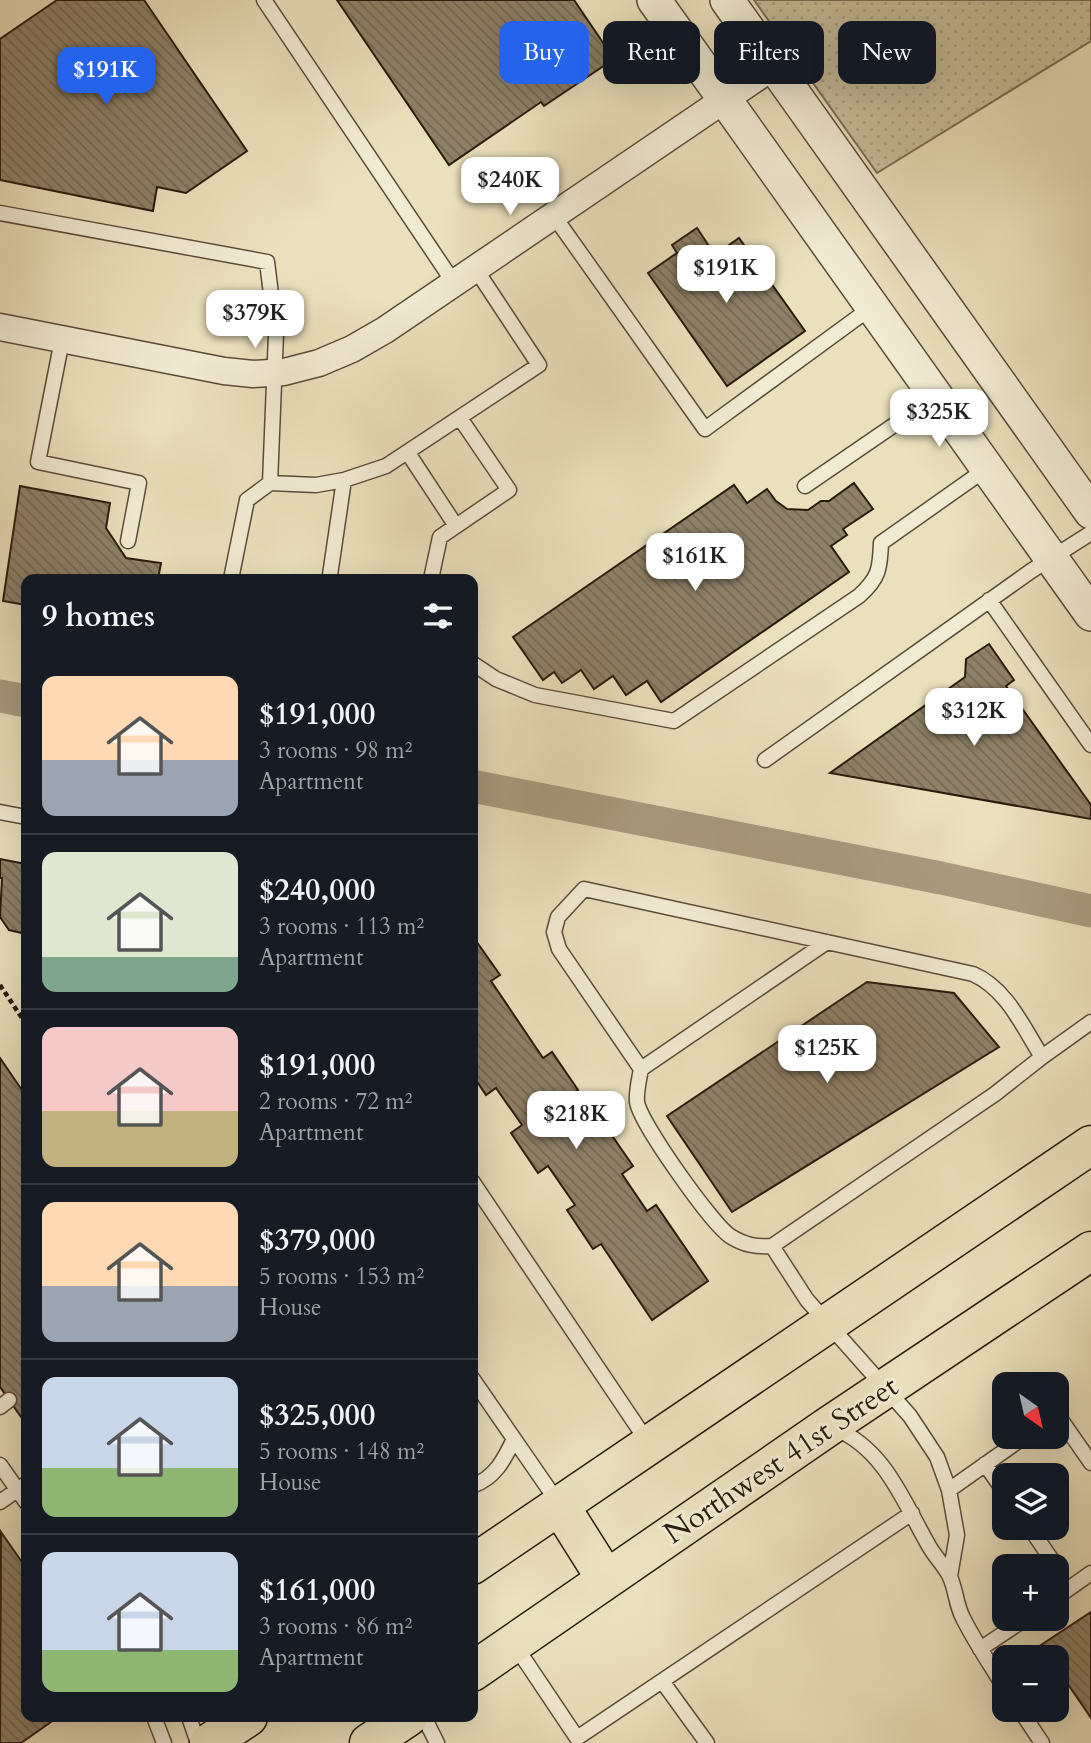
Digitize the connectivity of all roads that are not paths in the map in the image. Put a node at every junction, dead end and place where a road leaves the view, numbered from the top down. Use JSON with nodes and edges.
{"nodes":[{"id":1,"x":264,"y":0,"type":"edge"},
{"id":2,"x":654,"y":0,"type":"edge"},
{"id":3,"x":727,"y":0,"type":"edge"},
{"id":4,"x":742,"y":21,"type":"edge"},
{"id":5,"x":747,"y":84,"type":"edge"},
{"id":6,"x":787,"y":84,"type":"edge"},
{"id":7,"x":724,"y":99,"type":"junction"},
{"id":8,"x":0,"y":214,"type":"edge"},
{"id":9,"x":554,"y":216,"type":"junction"},
{"id":10,"x":464,"y":275,"type":"junction"},
{"id":11,"x":872,"y":307,"type":"junction"},
{"id":12,"x":0,"y":327,"type":"edge"},
{"id":13,"x":62,"y":340,"type":"junction"},
{"id":14,"x":274,"y":373,"type":"junction"},
{"id":15,"x":935,"y":397,"type":"junction"},
{"id":16,"x":460,"y":418,"type":"junction"},
{"id":17,"x":408,"y":453,"type":"junction"},
{"id":18,"x":986,"y":469,"type":"junction"},
{"id":19,"x":344,"y":480,"type":"junction"},
{"id":20,"x":270,"y":483,"type":"junction"},
{"id":21,"x":805,"y":486,"type":"dead end"},
{"id":22,"x":1091,"y":512,"type":"edge"},
{"id":23,"x":456,"y":526,"type":"junction"},
{"id":24,"x":1091,"y":533,"type":"edge"},
{"id":25,"x":128,"y":541,"type":"dead end"},
{"id":26,"x":1051,"y":558,"type":"junction"},
{"id":27,"x":232,"y":574,"type":"edge"},
{"id":28,"x":330,"y":574,"type":"edge"},
{"id":29,"x":432,"y":574,"type":"edge"},
{"id":30,"x":989,"y":600,"type":"junction"},
{"id":31,"x":1091,"y":614,"type":"edge"},
{"id":32,"x":478,"y":667,"type":"edge"},
{"id":33,"x":1091,"y":745,"type":"edge"},
{"id":34,"x":765,"y":760,"type":"dead end"},
{"id":35,"x":0,"y":812,"type":"edge"},
{"id":36,"x":21,"y":816,"type":"edge"},
{"id":37,"x":827,"y":942,"type":"junction"},
{"id":38,"x":1091,"y":1022,"type":"edge"},
{"id":39,"x":1042,"y":1057,"type":"junction"},
{"id":40,"x":640,"y":1069,"type":"junction"},
{"id":41,"x":1091,"y":1145,"type":"edge"},
{"id":42,"x":478,"y":1190,"type":"edge"},
{"id":43,"x":772,"y":1247,"type":"junction"},
{"id":44,"x":1087,"y":1261,"type":"edge"},
{"id":45,"x":828,"y":1324,"type":"junction"},
{"id":46,"x":478,"y":1387,"type":"edge"},
{"id":47,"x":885,"y":1388,"type":"junction"},
{"id":48,"x":829,"y":1426,"type":"junction"},
{"id":49,"x":1069,"y":1431,"type":"edge"},
{"id":50,"x":514,"y":1439,"type":"junction"},
{"id":51,"x":649,"y":1446,"type":"junction"},
{"id":52,"x":1007,"y":1449,"type":"edge"},
{"id":53,"x":1091,"y":1463,"type":"edge"},
{"id":54,"x":985,"y":1464,"type":"junction"},
{"id":55,"x":0,"y":1465,"type":"edge"},
{"id":56,"x":992,"y":1474,"type":"edge"},
{"id":57,"x":478,"y":1483,"type":"edge"},
{"id":58,"x":21,"y":1490,"type":"edge"},
{"id":59,"x":949,"y":1490,"type":"junction"},
{"id":60,"x":21,"y":1493,"type":"edge"},
{"id":61,"x":0,"y":1502,"type":"edge"},
{"id":62,"x":560,"y":1506,"type":"junction"},
{"id":63,"x":912,"y":1513,"type":"junction"},
{"id":64,"x":478,"y":1561,"type":"edge"},
{"id":65,"x":1091,"y":1573,"type":"edge"},
{"id":66,"x":950,"y":1576,"type":"junction"},
{"id":67,"x":606,"y":1579,"type":"junction"},
{"id":68,"x":1069,"y":1584,"type":"edge"},
{"id":69,"x":1071,"y":1587,"type":"joint"},
{"id":70,"x":1007,"y":1631,"type":"edge"},
{"id":71,"x":513,"y":1643,"type":"junction"},
{"id":72,"x":980,"y":1649,"type":"junction"},
{"id":73,"x":478,"y":1668,"type":"edge"},
{"id":74,"x":992,"y":1668,"type":"edge"},
{"id":75,"x":662,"y":1681,"type":"junction"},
{"id":76,"x":156,"y":1722,"type":"edge"},
{"id":77,"x":191,"y":1722,"type":"edge"},
{"id":78,"x":240,"y":1722,"type":"edge"},
{"id":79,"x":400,"y":1722,"type":"edge"},
{"id":80,"x":426,"y":1722,"type":"edge"},
{"id":81,"x":1028,"y":1722,"type":"edge"},
{"id":82,"x":577,"y":1740,"type":"edge"},
{"id":83,"x":164,"y":1743,"type":"edge"},
{"id":84,"x":198,"y":1743,"type":"edge"},
{"id":85,"x":209,"y":1743,"type":"edge"},
{"id":86,"x":369,"y":1743,"type":"edge"},
{"id":87,"x":437,"y":1743,"type":"edge"},
{"id":88,"x":707,"y":1743,"type":"edge"},
{"id":89,"x":1042,"y":1743,"type":"edge"}],
"edges":[{"from":1,"to":10,"type":"lane"},
{"from":2,"to":7,"type":"street"},
{"from":3,"to":4,"type":"street"},
{"from":5,"to":7,"type":"street"},
{"from":6,"to":22,"type":"street"},
{"from":7,"to":9,"type":"street"},
{"from":7,"to":11,"type":"street"},
{"from":8,"to":14,"type":"lane"},
{"from":9,"to":10,"type":"street"},
{"from":9,"to":11,"type":"lane"},
{"from":10,"to":14,"type":"street"},
{"from":10,"to":16,"type":"lane"},
{"from":11,"to":15,"type":"street"},
{"from":12,"to":13,"type":"street"},
{"from":13,"to":14,"type":"street"},
{"from":13,"to":25,"type":"lane"},
{"from":14,"to":20,"type":"lane"},
{"from":15,"to":18,"type":"street"},
{"from":15,"to":21,"type":"lane"},
{"from":16,"to":17,"type":"lane"},
{"from":16,"to":23,"type":"lane"},
{"from":17,"to":19,"type":"lane"},
{"from":17,"to":23,"type":"lane"},
{"from":18,"to":26,"type":"street"},
{"from":18,"to":32,"type":"lane"},
{"from":19,"to":20,"type":"lane"},
{"from":19,"to":28,"type":"lane"},
{"from":20,"to":27,"type":"lane"},
{"from":23,"to":29,"type":"lane"},
{"from":24,"to":26,"type":"lane"},
{"from":26,"to":30,"type":"lane"},
{"from":26,"to":31,"type":"street"},
{"from":30,"to":33,"type":"lane"},
{"from":30,"to":34,"type":"lane"},
{"from":35,"to":36,"type":"lane"},
{"from":37,"to":39,"type":"lane"},
{"from":37,"to":40,"type":"lane"},
{"from":37,"to":40,"type":"lane"},
{"from":38,"to":39,"type":"lane"},
{"from":39,"to":43,"type":"lane"},
{"from":40,"to":43,"type":"lane"},
{"from":41,"to":45,"type":"main road"},
{"from":42,"to":51,"type":"lane"},
{"from":43,"to":45,"type":"lane"},
{"from":44,"to":47,"type":"main road","name":"Northwest 41st Street"},
{"from":45,"to":47,"type":"lane"},
{"from":45,"to":51,"type":"main road"},
{"from":46,"to":50,"type":"lane"},
{"from":47,"to":48,"type":"main road","name":"Northwest 41st Street"},
{"from":47,"to":59,"type":"lane"},
{"from":48,"to":63,"type":"lane"},
{"from":48,"to":67,"type":"main road","name":"Northwest 41st Street"},
{"from":49,"to":53,"type":"lane"},
{"from":50,"to":57,"type":"lane"},
{"from":50,"to":62,"type":"lane"},
{"from":51,"to":62,"type":"main road"},
{"from":52,"to":54,"type":"lane"},
{"from":54,"to":56,"type":"lane"},
{"from":54,"to":59,"type":"lane"},
{"from":55,"to":58,"type":"lane"},
{"from":59,"to":66,"type":"lane"},
{"from":60,"to":61,"type":"lane"},
{"from":62,"to":64,"type":"main road"},
{"from":62,"to":67,"type":"main road"},
{"from":63,"to":66,"type":"lane"},
{"from":63,"to":75,"type":"lane"},
{"from":65,"to":69,"type":"lane"},
{"from":66,"to":72,"type":"lane"},
{"from":67,"to":71,"type":"main road","name":"Northwest 41st Street"},
{"from":68,"to":69,"type":"lane"},
{"from":70,"to":72,"type":"lane"},
{"from":71,"to":73,"type":"main road","name":"Northwest 41st Street"},
{"from":71,"to":82,"type":"lane"},
{"from":72,"to":74,"type":"lane"},
{"from":75,"to":82,"type":"lane"},
{"from":75,"to":88,"type":"lane"},
{"from":76,"to":83,"type":"lane"},
{"from":77,"to":84,"type":"lane"},
{"from":78,"to":85,"type":"main road"},
{"from":79,"to":86,"type":"main road"},
{"from":80,"to":87,"type":"lane"},
{"from":81,"to":89,"type":"lane"}]}
